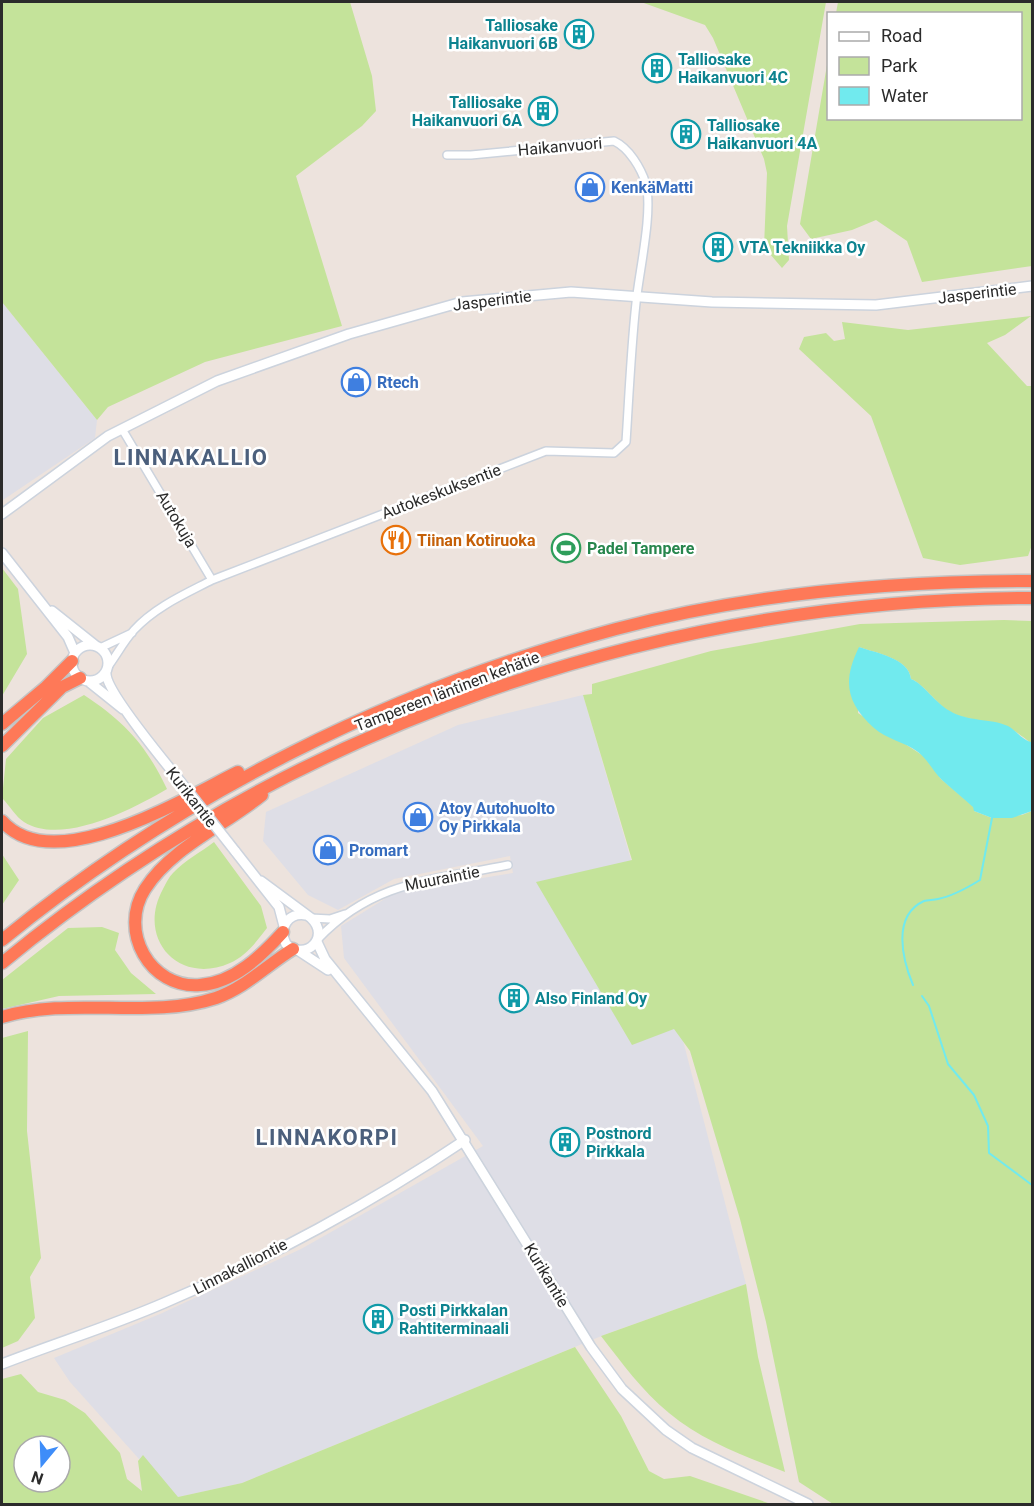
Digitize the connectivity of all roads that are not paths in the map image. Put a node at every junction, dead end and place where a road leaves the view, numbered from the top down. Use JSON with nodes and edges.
{"nodes":[{"id":1,"x":447,"y":154,"type":"dead end"},
{"id":2,"x":1032,"y":286,"type":"edge"},
{"id":3,"x":637,"y":296,"type":"junction"},
{"id":4,"x":122,"y":429,"type":"junction"},
{"id":5,"x":2,"y":514,"type":"edge"},
{"id":6,"x":2,"y":553,"type":"edge"},
{"id":7,"x":212,"y":580,"type":"junction"},
{"id":8,"x":1032,"y":581,"type":"edge"},
{"id":9,"x":1032,"y":598,"type":"edge"},
{"id":10,"x":43,"y":605,"type":"junction"},
{"id":11,"x":132,"y":633,"type":"junction"},
{"id":12,"x":98,"y":647,"type":"junction"},
{"id":13,"x":73,"y":657,"type":"junction"},
{"id":14,"x":106,"y":670,"type":"junction"},
{"id":15,"x":84,"y":680,"type":"junction"},
{"id":16,"x":126,"y":710,"type":"junction"},
{"id":17,"x":2,"y":724,"type":"edge"},
{"id":18,"x":2,"y":746,"type":"edge"},
{"id":19,"x":278,"y":757,"type":"junction"},
{"id":20,"x":280,"y":781,"type":"junction"},
{"id":21,"x":2,"y":821,"type":"edge"},
{"id":22,"x":508,"y":865,"type":"dead end"},
{"id":23,"x":261,"y":882,"type":"junction"},
{"id":24,"x":345,"y":914,"type":"junction"},
{"id":25,"x":309,"y":917,"type":"junction"},
{"id":26,"x":283,"y":929,"type":"junction"},
{"id":27,"x":2,"y":940,"type":"edge"},
{"id":28,"x":317,"y":940,"type":"junction"},
{"id":29,"x":296,"y":950,"type":"junction"},
{"id":30,"x":2,"y":963,"type":"edge"},
{"id":31,"x":344,"y":982,"type":"junction"},
{"id":32,"x":2,"y":1017,"type":"edge"},
{"id":33,"x":465,"y":1140,"type":"junction"},
{"id":34,"x":2,"y":1364,"type":"edge"},
{"id":35,"x":808,"y":1504,"type":"edge"}],
"edges":[{"from":1,"to":3,"type":"street","name":"Haikanvuori"},
{"from":2,"to":3,"type":"main road","name":"Jasperintie"},
{"from":3,"to":4,"type":"main road","name":"Jasperintie"},
{"from":3,"to":7,"type":"street","name":"Autokeskuksentie"},
{"from":4,"to":5,"type":"main road","name":"Jasperintie"},
{"from":4,"to":7,"type":"street","name":"Autokuja"},
{"from":6,"to":10,"type":"main road"},
{"from":7,"to":11,"type":"street","name":"Autokeskuksentie"},
{"from":8,"to":19,"type":"highway","name":"Tampereen läntinen kehätie"},
{"from":9,"to":20,"type":"highway","name":"Tampereen läntinen kehätie"},
{"from":10,"to":12,"type":"main road"},
{"from":10,"to":13,"type":"main road"},
{"from":11,"to":12,"type":"street","name":"Autokeskuksentie"},
{"from":11,"to":14,"type":"street","name":"Autokeskuksentie"},
{"from":12,"to":13,"type":"main road"},
{"from":12,"to":14,"type":"main road"},
{"from":13,"to":15,"type":"main road"},
{"from":13,"to":17,"type":"highway"},
{"from":14,"to":15,"type":"main road"},
{"from":14,"to":16,"type":"main road","name":"Kurikantie"},
{"from":15,"to":16,"type":"main road","name":"Kurikantie"},
{"from":15,"to":18,"type":"highway"},
{"from":16,"to":23,"type":"main road","name":"Kurikantie","bridge":true},
{"from":19,"to":21,"type":"highway"},
{"from":19,"to":27,"type":"highway","name":"Tampereen läntinen kehätie"},
{"from":20,"to":26,"type":"highway"},
{"from":20,"to":30,"type":"highway","name":"Tampereen läntinen kehätie"},
{"from":22,"to":24,"type":"street","name":"Muuraintie"},
{"from":23,"to":25,"type":"main road","name":"Kurikantie"},
{"from":23,"to":26,"type":"main road","name":"Kurikantie"},
{"from":24,"to":25,"type":"street","name":"Muuraintie"},
{"from":24,"to":28,"type":"street","name":"Muuraintie"},
{"from":25,"to":26,"type":"main road"},
{"from":25,"to":28,"type":"main road"},
{"from":26,"to":29,"type":"main road"},
{"from":28,"to":29,"type":"main road"},
{"from":28,"to":31,"type":"main road","name":"Kurikantie"},
{"from":29,"to":31,"type":"main road","name":"Kurikantie"},
{"from":29,"to":32,"type":"highway"},
{"from":31,"to":33,"type":"main road","name":"Kurikantie"},
{"from":33,"to":34,"type":"main road","name":"Linnakalliontie"},
{"from":33,"to":35,"type":"main road","name":"Kurikantie"}]}
